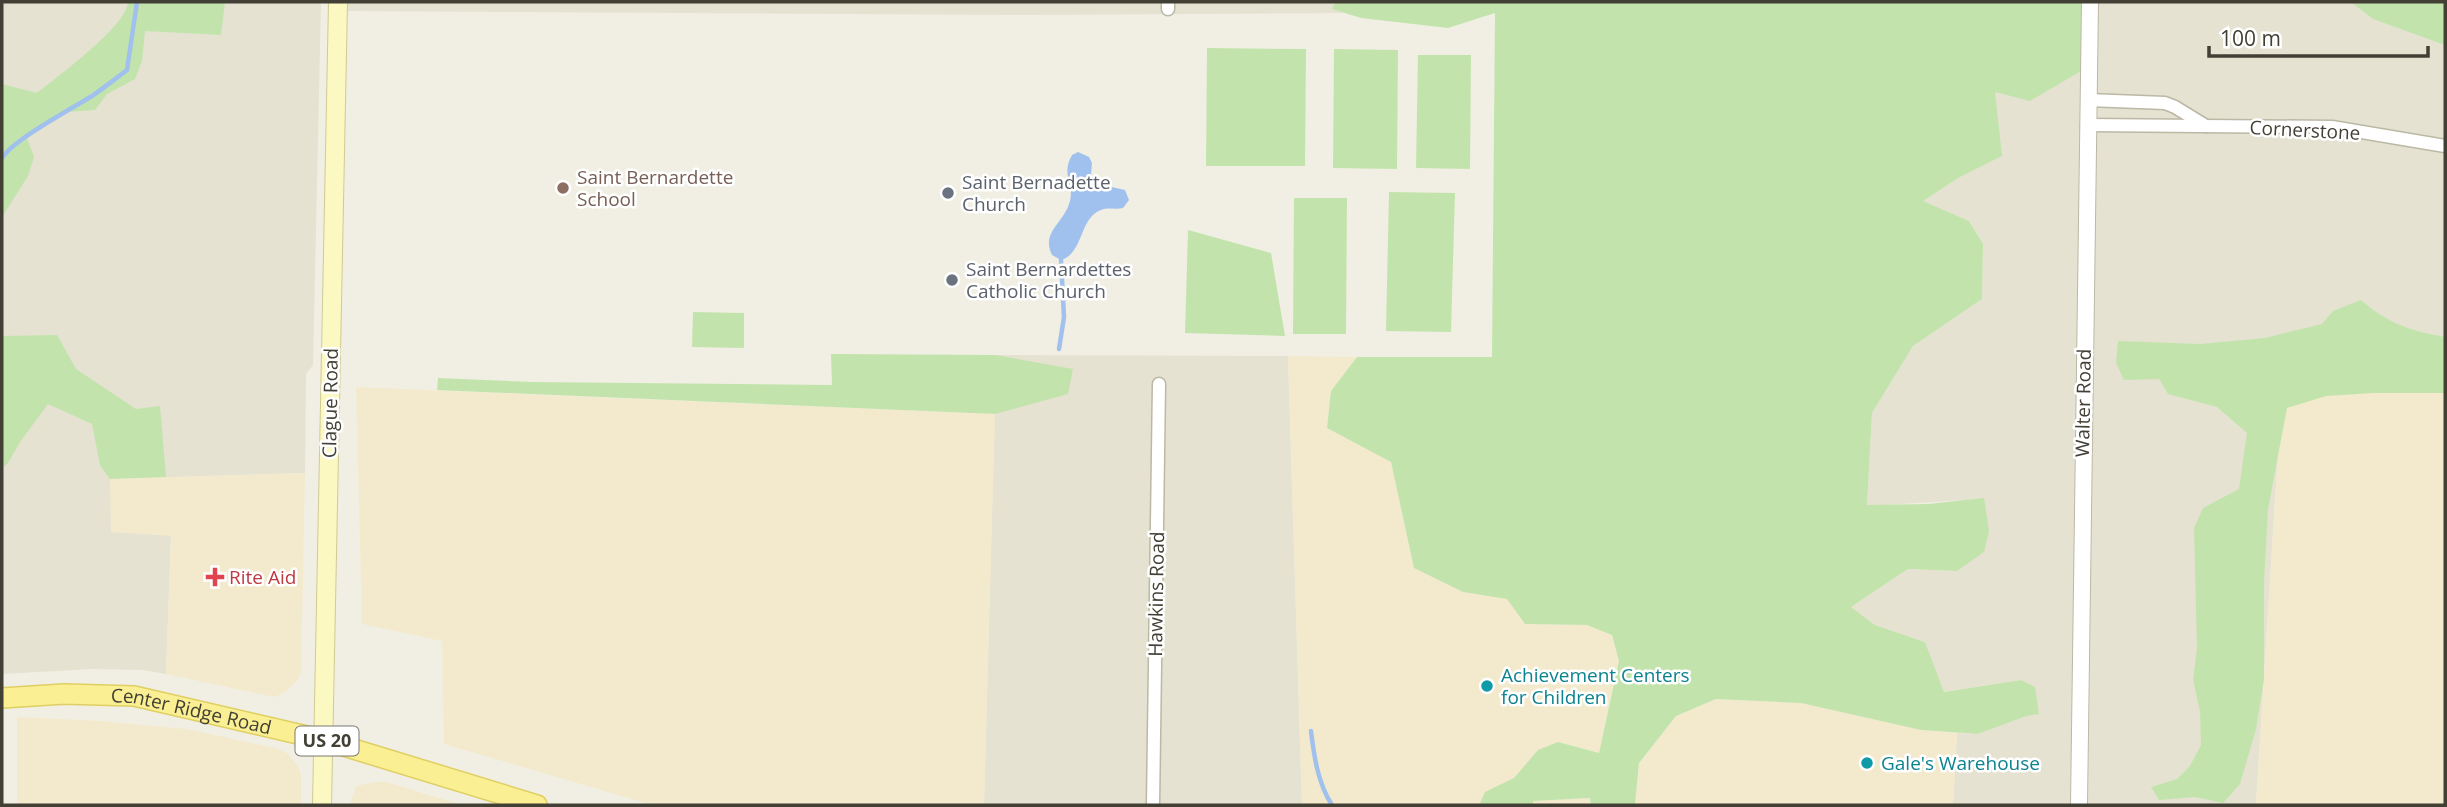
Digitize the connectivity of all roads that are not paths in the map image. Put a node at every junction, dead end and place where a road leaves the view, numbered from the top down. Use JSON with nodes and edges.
{"nodes":[{"id":1,"x":338,"y":2,"type":"edge"},
{"id":2,"x":2090,"y":2,"type":"edge"},
{"id":3,"x":2088,"y":100,"type":"junction"},
{"id":4,"x":2087,"y":125,"type":"junction"},
{"id":5,"x":2206,"y":126,"type":"junction"},
{"id":6,"x":2445,"y":146,"type":"edge"},
{"id":7,"x":1159,"y":384,"type":"dead end"},
{"id":8,"x":2,"y":698,"type":"edge"},
{"id":9,"x":324,"y":740,"type":"junction"},
{"id":10,"x":323,"y":805,"type":"edge"},
{"id":11,"x":537,"y":805,"type":"edge"},
{"id":12,"x":1153,"y":805,"type":"edge"},
{"id":13,"x":2079,"y":805,"type":"edge"}],
"edges":[{"from":1,"to":9,"type":"main road","name":"Clague Road"},
{"from":2,"to":3,"type":"street","name":"Walter Road"},
{"from":3,"to":4,"type":"street","name":"Walter Road"},
{"from":3,"to":5,"type":"street"},
{"from":4,"to":5,"type":"street","name":"Cornerstone"},
{"from":4,"to":13,"type":"street","name":"Walter Road"},
{"from":5,"to":6,"type":"street","name":"Cornerstone"},
{"from":7,"to":12,"type":"street","name":"Hawkins Road"},
{"from":8,"to":9,"type":"main road","name":"Center Ridge Road","number":"US 20"},
{"from":9,"to":10,"type":"main road","name":"Clague Road"},
{"from":9,"to":11,"type":"main road","name":"Center Ridge Road","number":"US 20"}]}
